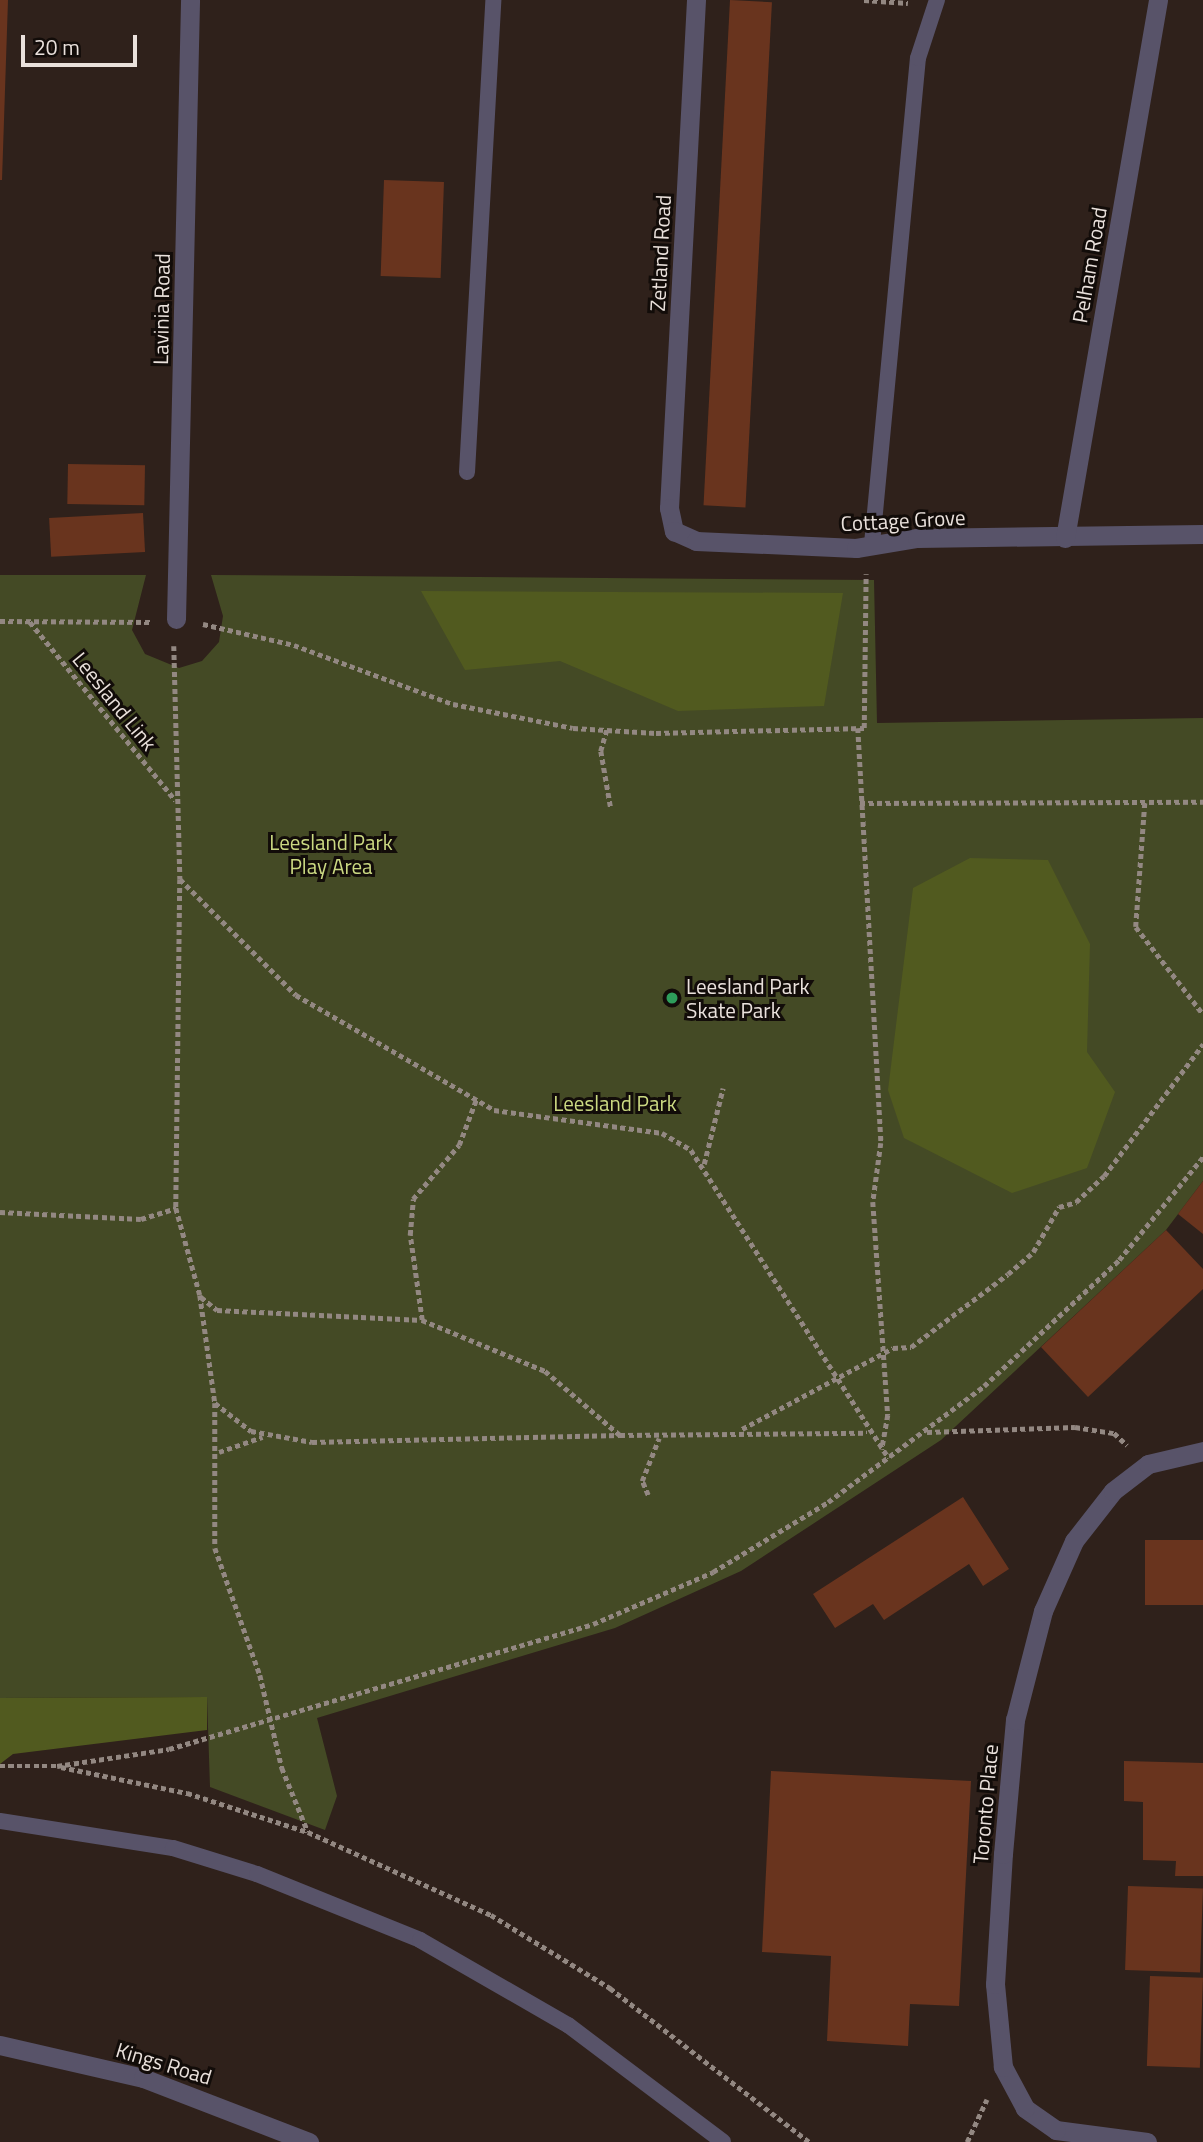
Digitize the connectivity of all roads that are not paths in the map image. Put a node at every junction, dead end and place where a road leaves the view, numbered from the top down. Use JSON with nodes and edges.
{"nodes":[{"id":1,"x":190,"y":0,"type":"edge"},
{"id":2,"x":493,"y":0,"type":"edge"},
{"id":3,"x":696,"y":0,"type":"edge"},
{"id":4,"x":1158,"y":0,"type":"edge"},
{"id":5,"x":937,"y":2,"type":"edge"},
{"id":6,"x":467,"y":472,"type":"dead end"},
{"id":7,"x":669,"y":508,"type":"joint"},
{"id":8,"x":1203,"y":534,"type":"edge"},
{"id":9,"x":1065,"y":538,"type":"junction"},
{"id":10,"x":869,"y":545,"type":"junction"},
{"id":11,"x":176,"y":620,"type":"road end"},
{"id":12,"x":1203,"y":1451,"type":"edge"},
{"id":13,"x":0,"y":1821,"type":"edge"},
{"id":14,"x":0,"y":2045,"type":"edge"},
{"id":15,"x":309,"y":2142,"type":"edge"},
{"id":16,"x":723,"y":2142,"type":"edge"},
{"id":17,"x":1147,"y":2142,"type":"edge"}],
"edges":[{"from":1,"to":11,"type":"street","name":"Lavinia Road"},
{"from":2,"to":6,"type":"lane"},
{"from":3,"to":7,"type":"street","name":"Zetland Road"},
{"from":4,"to":9,"type":"street","name":"Pelham Road"},
{"from":5,"to":10,"type":"lane"},
{"from":7,"to":10,"type":"street","name":"Cottage Grove"},
{"from":8,"to":9,"type":"street","name":"Cottage Grove"},
{"from":9,"to":10,"type":"street","name":"Cottage Grove"},
{"from":12,"to":17,"type":"street","name":"Toronto Place"},
{"from":13,"to":16,"type":"lane"},
{"from":14,"to":15,"type":"street","name":"Kings Road"}]}
